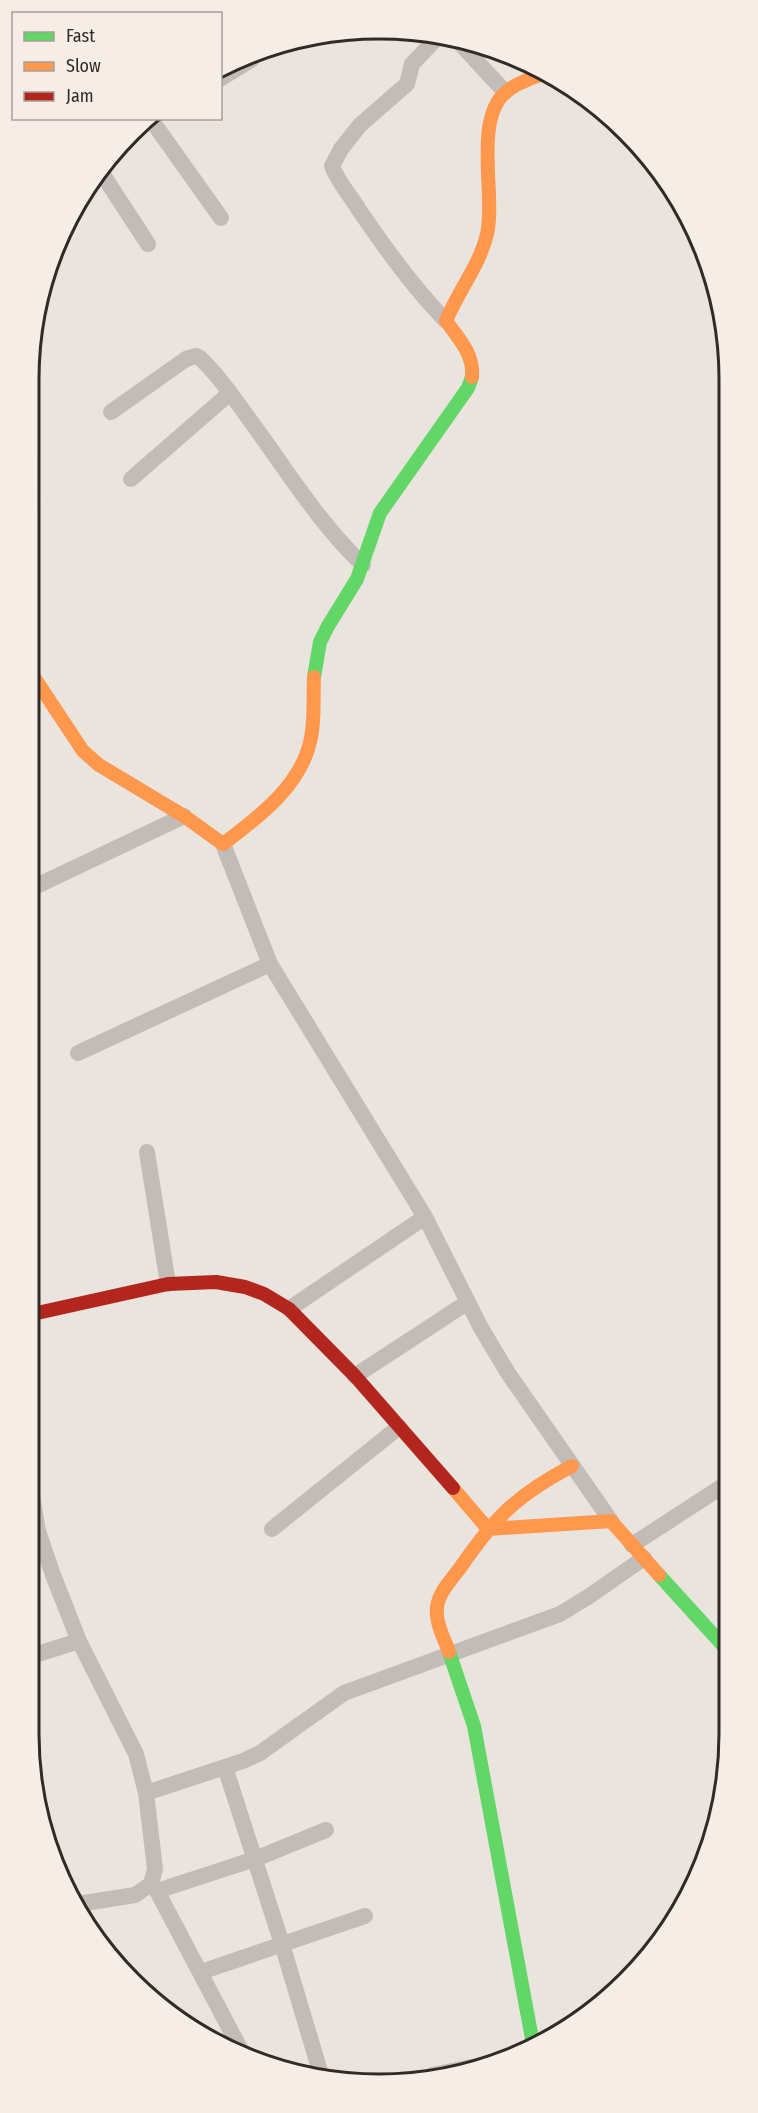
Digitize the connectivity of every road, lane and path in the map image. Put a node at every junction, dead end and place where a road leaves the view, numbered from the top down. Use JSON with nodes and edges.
{"nodes":[{"id":1,"x":432,"y":44,"type":"edge"},
{"id":2,"x":467,"y":51,"type":"edge"},
{"id":3,"x":535,"y":78,"type":"edge"},
{"id":4,"x":505,"y":92,"type":"junction"},
{"id":5,"x":153,"y":125,"type":"edge"},
{"id":6,"x":105,"y":178,"type":"edge"},
{"id":7,"x":221,"y":218,"type":"dead end"},
{"id":8,"x":148,"y":244,"type":"dead end"},
{"id":9,"x":446,"y":321,"type":"junction"},
{"id":10,"x":230,"y":393,"type":"junction"},
{"id":11,"x":111,"y":411,"type":"dead end"},
{"id":12,"x":131,"y":479,"type":"dead end"},
{"id":13,"x":363,"y":565,"type":"junction"},
{"id":14,"x":39,"y":685,"type":"edge"},
{"id":15,"x":184,"y":816,"type":"junction"},
{"id":16,"x":223,"y":844,"type":"junction"},
{"id":17,"x":39,"y":885,"type":"edge"},
{"id":18,"x":270,"y":964,"type":"junction"},
{"id":19,"x":78,"y":1053,"type":"dead end"},
{"id":20,"x":147,"y":1152,"type":"dead end"},
{"id":21,"x":425,"y":1217,"type":"junction"},
{"id":22,"x":168,"y":1284,"type":"junction"},
{"id":23,"x":468,"y":1302,"type":"junction"},
{"id":24,"x":289,"y":1309,"type":"junction"},
{"id":25,"x":39,"y":1313,"type":"edge"},
{"id":26,"x":355,"y":1376,"type":"junction"},
{"id":27,"x":399,"y":1427,"type":"junction"},
{"id":28,"x":572,"y":1466,"type":"junction"},
{"id":29,"x":719,"y":1488,"type":"edge"},
{"id":30,"x":611,"y":1521,"type":"junction"},
{"id":31,"x":272,"y":1529,"type":"dead end"},
{"id":32,"x":488,"y":1529,"type":"junction"},
{"id":33,"x":39,"y":1533,"type":"edge"},
{"id":34,"x":632,"y":1545,"type":"junction"},
{"id":35,"x":644,"y":1558,"type":"junction"},
{"id":36,"x":79,"y":1641,"type":"junction"},
{"id":37,"x":719,"y":1641,"type":"edge"},
{"id":38,"x":450,"y":1653,"type":"junction"},
{"id":39,"x":39,"y":1654,"type":"edge"},
{"id":40,"x":225,"y":1767,"type":"junction"},
{"id":41,"x":146,"y":1793,"type":"junction"},
{"id":42,"x":326,"y":1830,"type":"dead end"},
{"id":43,"x":255,"y":1859,"type":"junction"},
{"id":44,"x":154,"y":1887,"type":"junction"},
{"id":45,"x":84,"y":1903,"type":"edge"},
{"id":46,"x":365,"y":1916,"type":"dead end"},
{"id":47,"x":282,"y":1944,"type":"junction"},
{"id":48,"x":201,"y":1972,"type":"junction"},
{"id":49,"x":532,"y":2037,"type":"edge"},
{"id":50,"x":237,"y":2043,"type":"edge"},
{"id":51,"x":319,"y":2068,"type":"edge"}],
"edges":[{"from":1,"to":9,"type":"street"},
{"from":2,"to":4,"type":"street"},
{"from":3,"to":4,"type":"street"},
{"from":4,"to":9,"type":"street"},
{"from":5,"to":7,"type":"street"},
{"from":6,"to":8,"type":"street"},
{"from":9,"to":13,"type":"street"},
{"from":10,"to":11,"type":"street"},
{"from":10,"to":12,"type":"street"},
{"from":10,"to":13,"type":"street"},
{"from":13,"to":16,"type":"street"},
{"from":14,"to":15,"type":"street"},
{"from":15,"to":16,"type":"street"},
{"from":15,"to":17,"type":"street"},
{"from":16,"to":18,"type":"street"},
{"from":18,"to":19,"type":"street"},
{"from":18,"to":21,"type":"street"},
{"from":20,"to":22,"type":"street"},
{"from":21,"to":23,"type":"street"},
{"from":21,"to":24,"type":"street"},
{"from":22,"to":24,"type":"street"},
{"from":22,"to":25,"type":"street"},
{"from":23,"to":26,"type":"street"},
{"from":23,"to":28,"type":"street"},
{"from":24,"to":26,"type":"street"},
{"from":26,"to":27,"type":"street"},
{"from":27,"to":31,"type":"street"},
{"from":27,"to":32,"type":"street"},
{"from":28,"to":30,"type":"street"},
{"from":28,"to":32,"type":"street"},
{"from":29,"to":34,"type":"street"},
{"from":30,"to":32,"type":"street"},
{"from":30,"to":34,"type":"street"},
{"from":32,"to":38,"type":"street"},
{"from":33,"to":36,"type":"street"},
{"from":34,"to":35,"type":"street"},
{"from":35,"to":37,"type":"street"},
{"from":35,"to":38,"type":"street"},
{"from":36,"to":39,"type":"street"},
{"from":36,"to":41,"type":"street"},
{"from":38,"to":40,"type":"street"},
{"from":38,"to":49,"type":"street"},
{"from":40,"to":41,"type":"street"},
{"from":40,"to":43,"type":"street"},
{"from":41,"to":44,"type":"street"},
{"from":42,"to":43,"type":"street"},
{"from":43,"to":44,"type":"street"},
{"from":43,"to":47,"type":"street"},
{"from":44,"to":45,"type":"street"},
{"from":44,"to":48,"type":"street"},
{"from":46,"to":47,"type":"street"},
{"from":47,"to":48,"type":"street"},
{"from":47,"to":51,"type":"street"},
{"from":48,"to":50,"type":"street"}]}
